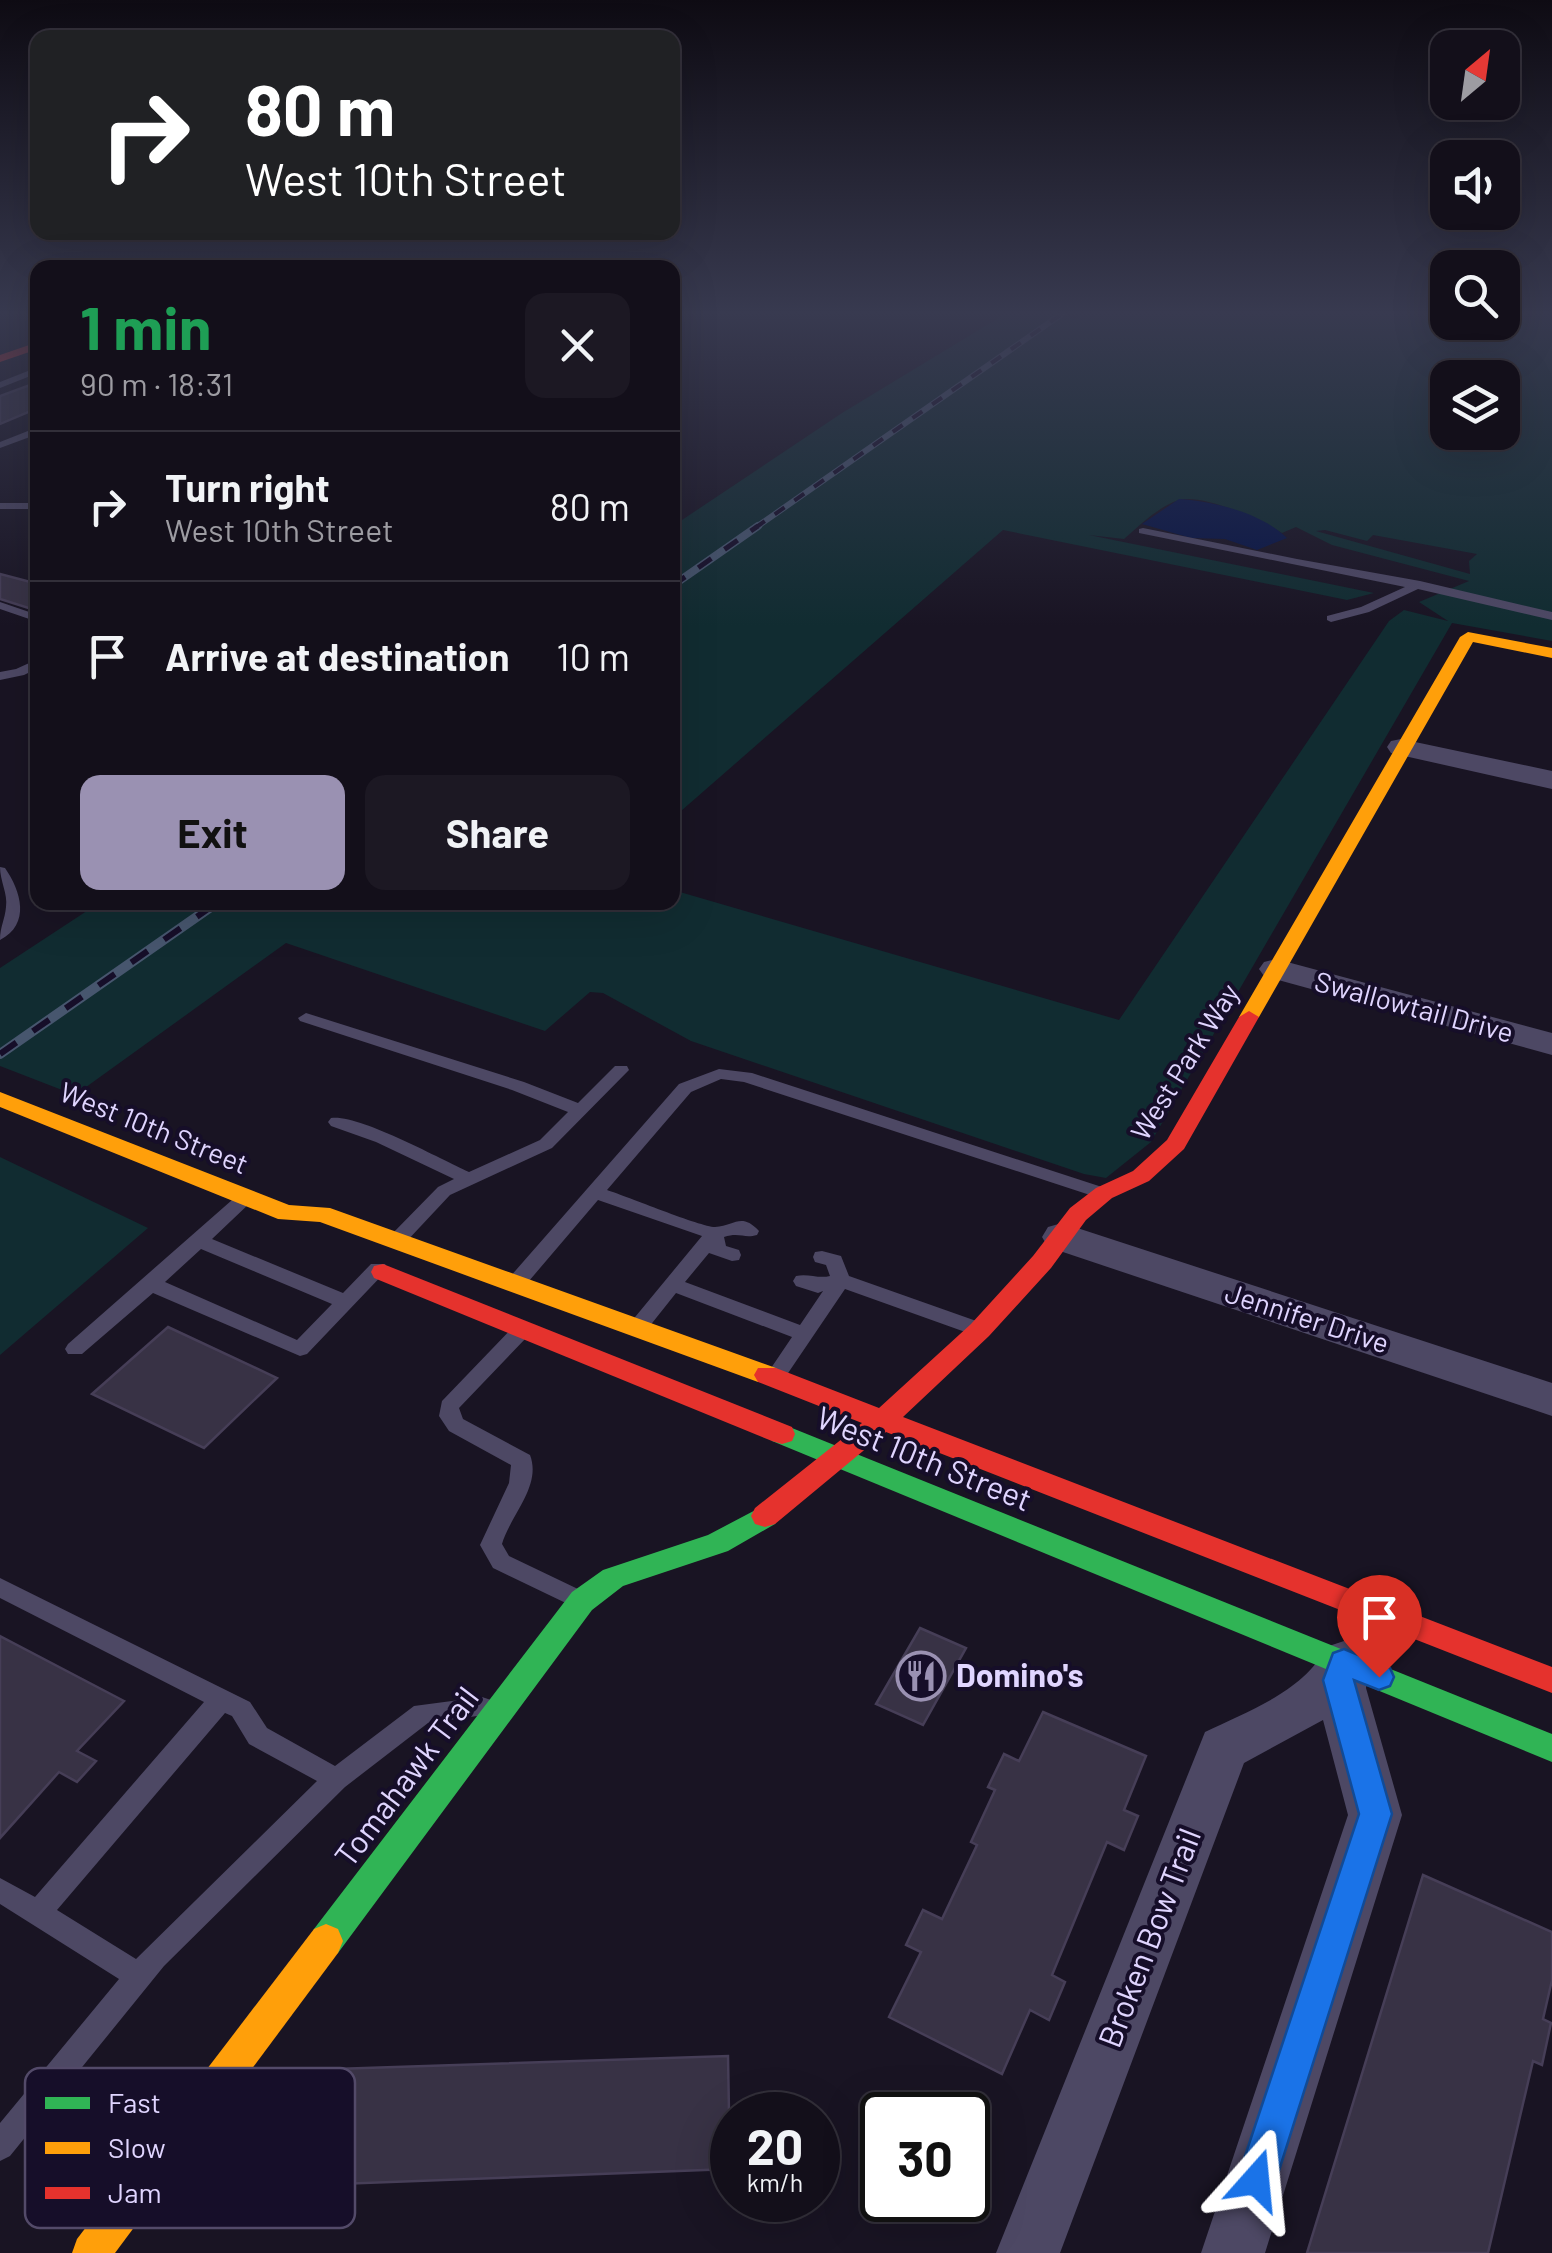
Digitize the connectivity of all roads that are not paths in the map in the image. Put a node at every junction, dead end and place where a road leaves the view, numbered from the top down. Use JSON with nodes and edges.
{"nodes":[{"id":1,"x":30,"y":433,"type":"edge"},
{"id":2,"x":0,"y":445,"type":"edge"},
{"id":3,"x":0,"y":506,"type":"edge"},
{"id":4,"x":30,"y":506,"type":"edge"},
{"id":5,"x":1143,"y":531,"type":"dead end"},
{"id":6,"x":1420,"y":584,"type":"junction"},
{"id":7,"x":0,"y":605,"type":"edge"},
{"id":8,"x":30,"y":616,"type":"edge"},
{"id":9,"x":1552,"y":616,"type":"edge"},
{"id":10,"x":1332,"y":618,"type":"dead end"},
{"id":11,"x":1552,"y":653,"type":"edge"},
{"id":12,"x":30,"y":667,"type":"edge"},
{"id":13,"x":0,"y":676,"type":"edge"},
{"id":14,"x":1401,"y":748,"type":"junction"},
{"id":15,"x":1552,"y":780,"type":"edge"},
{"id":16,"x":0,"y":871,"type":"edge"},
{"id":17,"x":0,"y":936,"type":"edge"},
{"id":18,"x":1276,"y":969,"type":"junction"},
{"id":19,"x":306,"y":1018,"type":"dead end"},
{"id":20,"x":1552,"y":1044,"type":"edge"},
{"id":21,"x":622,"y":1070,"type":"dead end"},
{"id":22,"x":0,"y":1100,"type":"edge"},
{"id":23,"x":582,"y":1112,"type":"junction"},
{"id":24,"x":337,"y":1122,"type":"dead end"},
{"id":25,"x":466,"y":1178,"type":"junction"},
{"id":26,"x":595,"y":1192,"type":"junction"},
{"id":27,"x":1104,"y":1194,"type":"junction"},
{"id":28,"x":246,"y":1197,"type":"junction"},
{"id":29,"x":286,"y":1213,"type":"junction"},
{"id":30,"x":750,"y":1231,"type":"dead end"},
{"id":31,"x":714,"y":1234,"type":"junction"},
{"id":32,"x":298,"y":1237,"type":"dead end"},
{"id":33,"x":1062,"y":1237,"type":"junction"},
{"id":34,"x":198,"y":1240,"type":"junction"},
{"id":35,"x":397,"y":1240,"type":"junction"},
{"id":36,"x":732,"y":1255,"type":"dead end"},
{"id":37,"x":822,"y":1256,"type":"dead end"},
{"id":38,"x":369,"y":1266,"type":"junction"},
{"id":39,"x":841,"y":1280,"type":"junction"},
{"id":40,"x":802,"y":1281,"type":"dead end"},
{"id":41,"x":516,"y":1283,"type":"junction"},
{"id":42,"x":151,"y":1284,"type":"junction"},
{"id":43,"x":673,"y":1285,"type":"junction"},
{"id":44,"x":345,"y":1302,"type":"junction"},
{"id":45,"x":522,"y":1330,"type":"junction"},
{"id":46,"x":980,"y":1330,"type":"junction"},
{"id":47,"x":804,"y":1334,"type":"junction"},
{"id":48,"x":621,"y":1346,"type":"junction"},
{"id":49,"x":75,"y":1349,"type":"dead end"},
{"id":50,"x":775,"y":1378,"type":"junction"},
{"id":51,"x":1552,"y":1400,"type":"edge"},
{"id":52,"x":883,"y":1420,"type":"junction"},
{"id":53,"x":859,"y":1440,"type":"joint"},
{"id":54,"x":836,"y":1459,"type":"junction"},
{"id":55,"x":0,"y":1588,"type":"edge"},
{"id":56,"x":582,"y":1601,"type":"junction"},
{"id":57,"x":1341,"y":1671,"type":"junction"},
{"id":58,"x":1552,"y":1680,"type":"edge"},
{"id":59,"x":222,"y":1700,"type":"junction"},
{"id":60,"x":502,"y":1705,"type":"junction"},
{"id":61,"x":1552,"y":1748,"type":"edge"},
{"id":62,"x":336,"y":1779,"type":"junction"},
{"id":63,"x":0,"y":1890,"type":"edge"},
{"id":64,"x":38,"y":1912,"type":"junction"},
{"id":65,"x":139,"y":1976,"type":"junction"},
{"id":66,"x":64,"y":2068,"type":"edge"},
{"id":67,"x":230,"y":2068,"type":"edge"},
{"id":68,"x":25,"y":2115,"type":"edge"},
{"id":69,"x":0,"y":2146,"type":"edge"},
{"id":70,"x":110,"y":2228,"type":"edge"},
{"id":71,"x":91,"y":2253,"type":"edge"},
{"id":72,"x":1028,"y":2253,"type":"edge"},
{"id":73,"x":1233,"y":2253,"type":"edge"}],
"edges":[{"from":1,"to":2,"type":"lane"},
{"from":3,"to":4,"type":"lane"},
{"from":5,"to":6,"type":"lane"},
{"from":6,"to":9,"type":"lane"},
{"from":6,"to":10,"type":"lane"},
{"from":7,"to":8,"type":"lane"},
{"from":11,"to":14,"type":"street","name":"West Park Way"},
{"from":12,"to":13,"type":"lane"},
{"from":14,"to":15,"type":"street"},
{"from":14,"to":18,"type":"street","name":"West Park Way"},
{"from":16,"to":17,"type":"lane"},
{"from":18,"to":20,"type":"street","name":"Swallowtail Drive"},
{"from":18,"to":27,"type":"street","name":"West Park Way"},
{"from":19,"to":23,"type":"lane"},
{"from":21,"to":23,"type":"lane"},
{"from":22,"to":28,"type":"street","name":"West 10th Street"},
{"from":23,"to":25,"type":"lane"},
{"from":24,"to":25,"type":"lane"},
{"from":25,"to":35,"type":"lane"},
{"from":26,"to":27,"type":"lane"},
{"from":26,"to":31,"type":"lane"},
{"from":26,"to":41,"type":"lane"},
{"from":27,"to":33,"type":"street","name":"West Park Way"},
{"from":28,"to":29,"type":"street","name":"West 10th Street"},
{"from":28,"to":34,"type":"lane"},
{"from":29,"to":32,"type":"street"},
{"from":29,"to":35,"type":"street","name":"West 10th Street"},
{"from":30,"to":31,"type":"lane"},
{"from":31,"to":36,"type":"lane"},
{"from":31,"to":43,"type":"lane"},
{"from":33,"to":46,"type":"street","name":"West Park Way"},
{"from":33,"to":51,"type":"street","name":"Jennifer Drive"},
{"from":34,"to":42,"type":"lane"},
{"from":34,"to":44,"type":"lane"},
{"from":35,"to":38,"type":"lane"},
{"from":35,"to":41,"type":"street","name":"West 10th Street"},
{"from":37,"to":39,"type":"lane"},
{"from":38,"to":44,"type":"lane"},
{"from":38,"to":45,"type":"street","name":"West 10th Street"},
{"from":39,"to":40,"type":"lane"},
{"from":39,"to":46,"type":"lane"},
{"from":39,"to":47,"type":"lane"},
{"from":41,"to":48,"type":"street","name":"West 10th Street"},
{"from":42,"to":44,"type":"lane"},
{"from":42,"to":49,"type":"lane"},
{"from":43,"to":47,"type":"lane"},
{"from":43,"to":48,"type":"lane"},
{"from":45,"to":48,"type":"street","name":"West 10th Street"},
{"from":45,"to":56,"type":"lane"},
{"from":46,"to":52,"type":"street","name":"West Park Way"},
{"from":47,"to":50,"type":"lane"},
{"from":48,"to":50,"type":"street","name":"West 10th Street"},
{"from":48,"to":54,"type":"street","name":"West 10th Street"},
{"from":50,"to":52,"type":"street","name":"West 10th Street"},
{"from":52,"to":53,"type":"street","name":"West Park Way"},
{"from":52,"to":58,"type":"street","name":"West 10th Street"},
{"from":53,"to":54,"type":"street","name":"Tomahawk Trail"},
{"from":54,"to":56,"type":"street","name":"Tomahawk Trail"},
{"from":54,"to":57,"type":"street","name":"West 10th Street"},
{"from":55,"to":59,"type":"lane"},
{"from":56,"to":60,"type":"street","name":"Tomahawk Trail"},
{"from":57,"to":61,"type":"street","name":"West 10th Street"},
{"from":57,"to":72,"type":"street","name":"Broken Bow Trail"},
{"from":57,"to":73,"type":"street"},
{"from":59,"to":62,"type":"lane"},
{"from":59,"to":64,"type":"lane"},
{"from":60,"to":62,"type":"lane"},
{"from":60,"to":67,"type":"street","name":"Tomahawk Trail"},
{"from":62,"to":65,"type":"lane"},
{"from":63,"to":64,"type":"lane"},
{"from":64,"to":65,"type":"lane"},
{"from":65,"to":66,"type":"lane"},
{"from":68,"to":69,"type":"lane"},
{"from":70,"to":71,"type":"street","name":"Tomahawk Trail"}]}
